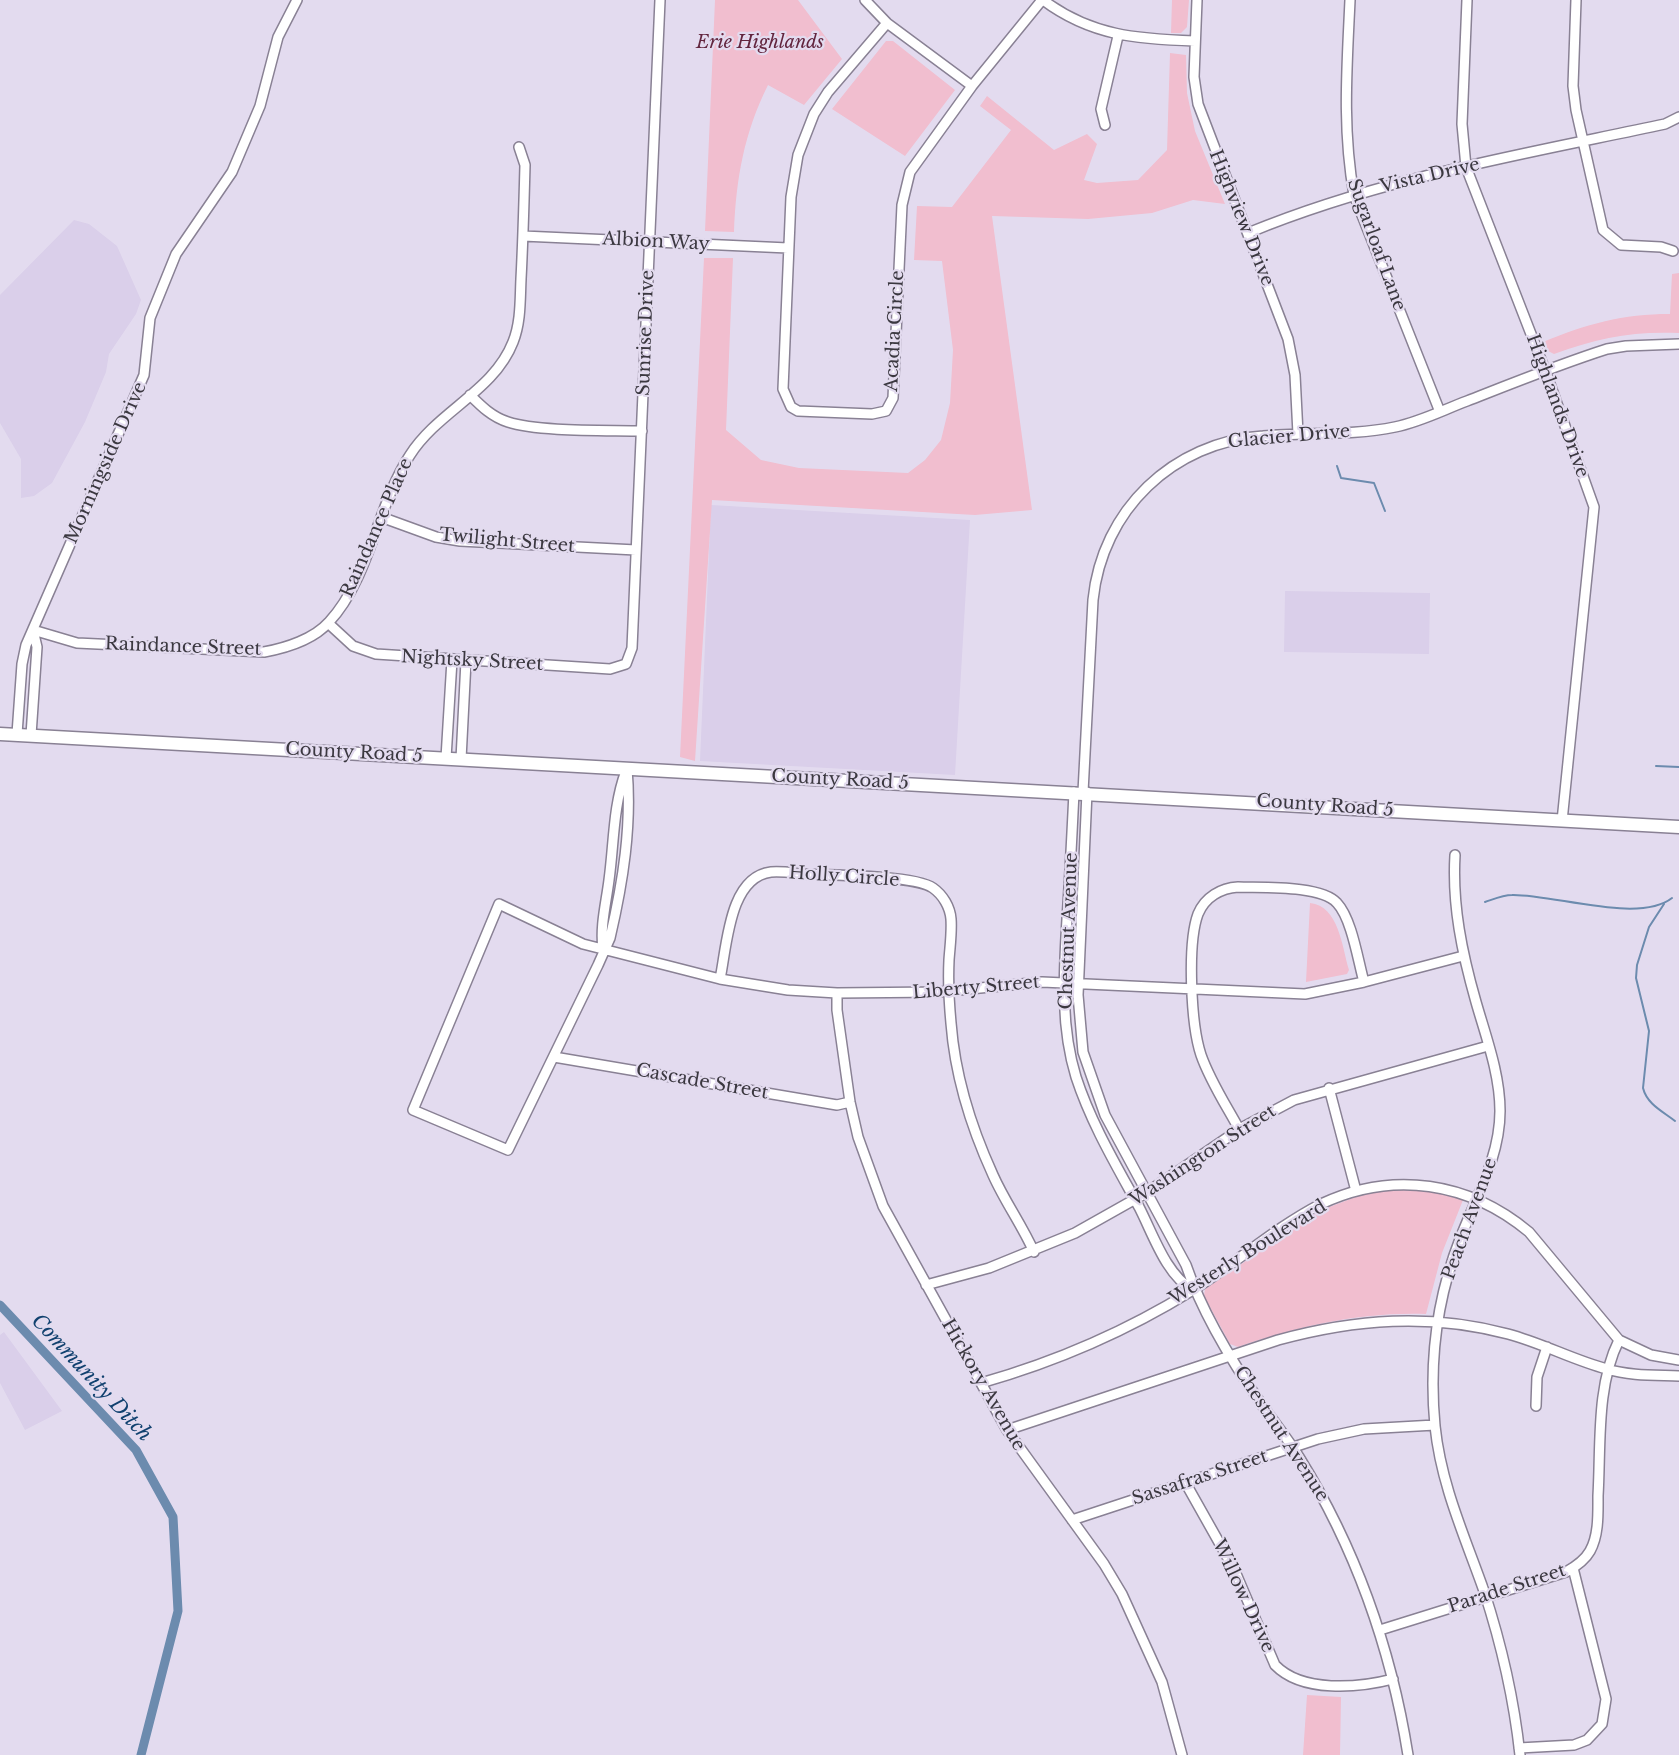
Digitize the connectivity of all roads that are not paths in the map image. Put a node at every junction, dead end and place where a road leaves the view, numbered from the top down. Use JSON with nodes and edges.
{"nodes":[{"id":1,"x":297,"y":0,"type":"edge"},
{"id":2,"x":660,"y":0,"type":"edge"},
{"id":3,"x":865,"y":0,"type":"edge"},
{"id":4,"x":1042,"y":0,"type":"edge"},
{"id":5,"x":1197,"y":0,"type":"edge"},
{"id":6,"x":1350,"y":0,"type":"edge"},
{"id":7,"x":1467,"y":0,"type":"edge"},
{"id":8,"x":1576,"y":0,"type":"edge"},
{"id":9,"x":887,"y":23,"type":"junction"},
{"id":10,"x":1118,"y":36,"type":"junction"},
{"id":11,"x":1195,"y":41,"type":"junction"},
{"id":12,"x":972,"y":86,"type":"junction"},
{"id":13,"x":1679,"y":117,"type":"edge"},
{"id":14,"x":1105,"y":126,"type":"dead end"},
{"id":15,"x":1581,"y":142,"type":"junction"},
{"id":16,"x":519,"y":147,"type":"dead end"},
{"id":17,"x":1466,"y":167,"type":"junction"},
{"id":18,"x":1354,"y":195,"type":"junction"},
{"id":19,"x":1248,"y":233,"type":"junction"},
{"id":20,"x":523,"y":236,"type":"junction"},
{"id":21,"x":650,"y":242,"type":"junction"},
{"id":22,"x":788,"y":248,"type":"junction"},
{"id":23,"x":1673,"y":251,"type":"dead end"},
{"id":24,"x":1679,"y":344,"type":"edge"},
{"id":25,"x":1545,"y":370,"type":"junction"},
{"id":26,"x":470,"y":395,"type":"junction"},
{"id":27,"x":1440,"y":412,"type":"junction"},
{"id":28,"x":642,"y":431,"type":"junction"},
{"id":29,"x":1298,"y":434,"type":"junction"},
{"id":30,"x":381,"y":517,"type":"junction"},
{"id":31,"x":636,"y":550,"type":"junction"},
{"id":32,"x":328,"y":623,"type":"junction"},
{"id":33,"x":33,"y":630,"type":"junction"},
{"id":34,"x":452,"y":660,"type":"junction"},
{"id":35,"x":466,"y":661,"type":"junction"},
{"id":36,"x":626,"y":664,"type":"joint"},
{"id":37,"x":0,"y":734,"type":"edge"},
{"id":38,"x":17,"y":735,"type":"junction"},
{"id":39,"x":31,"y":735,"type":"junction"},
{"id":40,"x":446,"y":758,"type":"junction"},
{"id":41,"x":461,"y":759,"type":"junction"},
{"id":42,"x":627,"y":769,"type":"junction"},
{"id":43,"x":1081,"y":792,"type":"junction"},
{"id":44,"x":1562,"y":821,"type":"junction"},
{"id":45,"x":1679,"y":827,"type":"edge"},
{"id":46,"x":1455,"y":855,"type":"dead end"},
{"id":47,"x":603,"y":949,"type":"junction"},
{"id":48,"x":1463,"y":956,"type":"junction"},
{"id":49,"x":720,"y":979,"type":"junction"},
{"id":50,"x":1064,"y":982,"type":"junction"},
{"id":51,"x":1364,"y":982,"type":"junction"},
{"id":52,"x":1078,"y":983,"type":"junction"},
{"id":53,"x":1192,"y":988,"type":"junction"},
{"id":54,"x":949,"y":991,"type":"junction"},
{"id":55,"x":837,"y":993,"type":"junction"},
{"id":56,"x":1488,"y":1046,"type":"junction"},
{"id":57,"x":554,"y":1057,"type":"junction"},
{"id":58,"x":1329,"y":1088,"type":"junction"},
{"id":59,"x":850,"y":1102,"type":"junction"},
{"id":60,"x":1239,"y":1129,"type":"junction"},
{"id":61,"x":1356,"y":1191,"type":"junction"},
{"id":62,"x":1146,"y":1193,"type":"junction"},
{"id":63,"x":1477,"y":1198,"type":"junction"},
{"id":64,"x":1135,"y":1201,"type":"junction"},
{"id":65,"x":1034,"y":1252,"type":"junction"},
{"id":66,"x":926,"y":1286,"type":"junction"},
{"id":67,"x":1193,"y":1290,"type":"junction"},
{"id":68,"x":1437,"y":1322,"type":"junction"},
{"id":69,"x":1619,"y":1340,"type":"junction"},
{"id":70,"x":1547,"y":1347,"type":"junction"},
{"id":71,"x":1231,"y":1357,"type":"junction"},
{"id":72,"x":1679,"y":1360,"type":"edge"},
{"id":73,"x":1608,"y":1370,"type":"junction"},
{"id":74,"x":1679,"y":1376,"type":"edge"},
{"id":75,"x":981,"y":1383,"type":"junction"},
{"id":76,"x":1536,"y":1406,"type":"dead end"},
{"id":77,"x":1435,"y":1425,"type":"junction"},
{"id":78,"x":1007,"y":1430,"type":"junction"},
{"id":79,"x":1293,"y":1448,"type":"junction"},
{"id":80,"x":1185,"y":1482,"type":"junction"},
{"id":81,"x":1072,"y":1520,"type":"junction"},
{"id":82,"x":1573,"y":1568,"type":"junction"},
{"id":83,"x":1486,"y":1597,"type":"junction"},
{"id":84,"x":1380,"y":1630,"type":"junction"},
{"id":85,"x":1393,"y":1678,"type":"junction"},
{"id":86,"x":1519,"y":1752,"type":"edge"},
{"id":87,"x":1182,"y":1755,"type":"edge"},
{"id":88,"x":1408,"y":1755,"type":"edge"}],
"edges":[{"from":1,"to":33,"type":"street","name":"Morningside Drive"},
{"from":2,"to":21,"type":"street","name":"Sunrise Drive"},
{"from":3,"to":9,"type":"street"},
{"from":4,"to":10,"type":"street"},
{"from":4,"to":12,"type":"street","name":"Acadia Circle"},
{"from":5,"to":11,"type":"street","name":"Highview Drive"},
{"from":6,"to":18,"type":"street","name":"Sugarloaf Lane"},
{"from":7,"to":17,"type":"street","name":"Highlands Drive"},
{"from":8,"to":15,"type":"street"},
{"from":9,"to":12,"type":"street"},
{"from":9,"to":22,"type":"street","name":"Acadia Circle"},
{"from":10,"to":11,"type":"street"},
{"from":10,"to":14,"type":"street"},
{"from":11,"to":19,"type":"street","name":"Highview Drive"},
{"from":12,"to":22,"type":"street","name":"Acadia Circle"},
{"from":13,"to":15,"type":"street","name":"Vista Drive"},
{"from":15,"to":17,"type":"street","name":"Vista Drive"},
{"from":15,"to":23,"type":"street"},
{"from":16,"to":20,"type":"street","name":"Raindance Place"},
{"from":17,"to":18,"type":"street","name":"Vista Drive"},
{"from":17,"to":25,"type":"street","name":"Highlands Drive"},
{"from":18,"to":19,"type":"street","name":"Vista Drive"},
{"from":18,"to":27,"type":"street","name":"Sugarloaf Lane"},
{"from":19,"to":29,"type":"street","name":"Highview Drive"},
{"from":20,"to":21,"type":"street","name":"Albion Way"},
{"from":20,"to":26,"type":"street","name":"Raindance Place"},
{"from":21,"to":22,"type":"street","name":"Albion Way"},
{"from":21,"to":28,"type":"street","name":"Sunrise Drive"},
{"from":24,"to":25,"type":"street","name":"Glacier Drive"},
{"from":25,"to":27,"type":"street","name":"Glacier Drive"},
{"from":25,"to":44,"type":"street","name":"Highlands Drive"},
{"from":26,"to":28,"type":"street"},
{"from":26,"to":30,"type":"street","name":"Raindance Place"},
{"from":27,"to":29,"type":"street","name":"Glacier Drive"},
{"from":28,"to":31,"type":"street","name":"Sunrise Drive"},
{"from":29,"to":43,"type":"street","name":"Glacier Drive"},
{"from":30,"to":31,"type":"street","name":"Twilight Street"},
{"from":30,"to":32,"type":"street","name":"Raindance Place"},
{"from":31,"to":36,"type":"street","name":"Sunrise Drive"},
{"from":32,"to":33,"type":"street","name":"Raindance Street"},
{"from":32,"to":34,"type":"street","name":"Nightsky Street"},
{"from":33,"to":38,"type":"street","name":"Morningside Drive"},
{"from":33,"to":39,"type":"street","name":"Morningside Drive"},
{"from":34,"to":35,"type":"street","name":"Nightsky Street"},
{"from":34,"to":40,"type":"street"},
{"from":35,"to":36,"type":"street","name":"Nightsky Street"},
{"from":35,"to":41,"type":"street"},
{"from":37,"to":38,"type":"street","name":"County Road 5"},
{"from":38,"to":39,"type":"street","name":"County Road 5"},
{"from":39,"to":40,"type":"street","name":"County Road 5"},
{"from":40,"to":41,"type":"street","name":"County Road 5"},
{"from":41,"to":42,"type":"street","name":"County Road 5"},
{"from":42,"to":43,"type":"street","name":"County Road 5"},
{"from":42,"to":47,"type":"street"},
{"from":43,"to":44,"type":"street","name":"County Road 5"},
{"from":43,"to":50,"type":"street","name":"Chestnut Avenue"},
{"from":43,"to":52,"type":"street","name":"Chestnut Avenue"},
{"from":44,"to":45,"type":"street","name":"County Road 5"},
{"from":46,"to":48,"type":"street","name":"Peach Avenue"},
{"from":47,"to":49,"type":"street","name":"Liberty Street"},
{"from":47,"to":57,"type":"street"},
{"from":47,"to":57,"type":"street","name":"Liberty Street"},
{"from":48,"to":51,"type":"street","name":"Liberty Street"},
{"from":48,"to":56,"type":"street","name":"Peach Avenue"},
{"from":49,"to":54,"type":"street","name":"Holly Circle"},
{"from":49,"to":55,"type":"street","name":"Liberty Street"},
{"from":50,"to":52,"type":"street","name":"Liberty Street"},
{"from":50,"to":54,"type":"street","name":"Liberty Street"},
{"from":50,"to":64,"type":"street","name":"Chestnut Avenue"},
{"from":51,"to":53,"type":"street","name":"Liberty Street"},
{"from":51,"to":53,"type":"street"},
{"from":52,"to":53,"type":"street","name":"Liberty Street"},
{"from":52,"to":62,"type":"street","name":"Chestnut Avenue"},
{"from":53,"to":60,"type":"street"},
{"from":54,"to":55,"type":"street","name":"Liberty Street"},
{"from":54,"to":65,"type":"street"},
{"from":55,"to":59,"type":"street","name":"Hickory Avenue"},
{"from":56,"to":58,"type":"street","name":"Washington Street"},
{"from":56,"to":63,"type":"street","name":"Peach Avenue"},
{"from":57,"to":59,"type":"street","name":"Cascade Street"},
{"from":58,"to":60,"type":"street","name":"Washington Street"},
{"from":58,"to":61,"type":"street"},
{"from":59,"to":66,"type":"street","name":"Hickory Avenue"},
{"from":60,"to":62,"type":"street","name":"Washington Street"},
{"from":61,"to":63,"type":"street","name":"Westerly Boulevard"},
{"from":61,"to":67,"type":"street","name":"Westerly Boulevard"},
{"from":62,"to":64,"type":"street","name":"Washington Street"},
{"from":62,"to":67,"type":"street","name":"Chestnut Avenue"},
{"from":63,"to":68,"type":"street","name":"Peach Avenue"},
{"from":63,"to":69,"type":"street","name":"Westerly Boulevard"},
{"from":64,"to":65,"type":"street","name":"Washington Street"},
{"from":64,"to":67,"type":"street","name":"Chestnut Avenue"},
{"from":65,"to":66,"type":"street","name":"Washington Street"},
{"from":66,"to":75,"type":"street","name":"Hickory Avenue"},
{"from":67,"to":71,"type":"street","name":"Chestnut Avenue"},
{"from":67,"to":75,"type":"street","name":"Westerly Boulevard"},
{"from":68,"to":70,"type":"street"},
{"from":68,"to":71,"type":"street"},
{"from":68,"to":77,"type":"street","name":"Peach Avenue"},
{"from":69,"to":72,"type":"street","name":"Westerly Boulevard"},
{"from":69,"to":73,"type":"street","name":"Parade Street"},
{"from":70,"to":73,"type":"street"},
{"from":70,"to":76,"type":"street"},
{"from":71,"to":78,"type":"street"},
{"from":71,"to":79,"type":"street","name":"Chestnut Avenue"},
{"from":73,"to":74,"type":"street"},
{"from":73,"to":82,"type":"street","name":"Parade Street"},
{"from":75,"to":78,"type":"street","name":"Hickory Avenue"},
{"from":77,"to":79,"type":"street","name":"Sassafras Street"},
{"from":77,"to":83,"type":"street","name":"Peach Avenue"},
{"from":78,"to":81,"type":"street","name":"Hickory Avenue"},
{"from":79,"to":80,"type":"street","name":"Sassafras Street"},
{"from":79,"to":84,"type":"street","name":"Chestnut Avenue"},
{"from":80,"to":81,"type":"street","name":"Sassafras Street"},
{"from":80,"to":85,"type":"street","name":"Willow Drive"},
{"from":81,"to":87,"type":"street","name":"Hickory Avenue"},
{"from":82,"to":83,"type":"street","name":"Parade Street"},
{"from":82,"to":86,"type":"street"},
{"from":83,"to":84,"type":"street","name":"Parade Street"},
{"from":83,"to":86,"type":"street","name":"Peach Avenue"},
{"from":84,"to":85,"type":"street","name":"Chestnut Avenue"},
{"from":85,"to":88,"type":"street","name":"Chestnut Avenue"}]}
